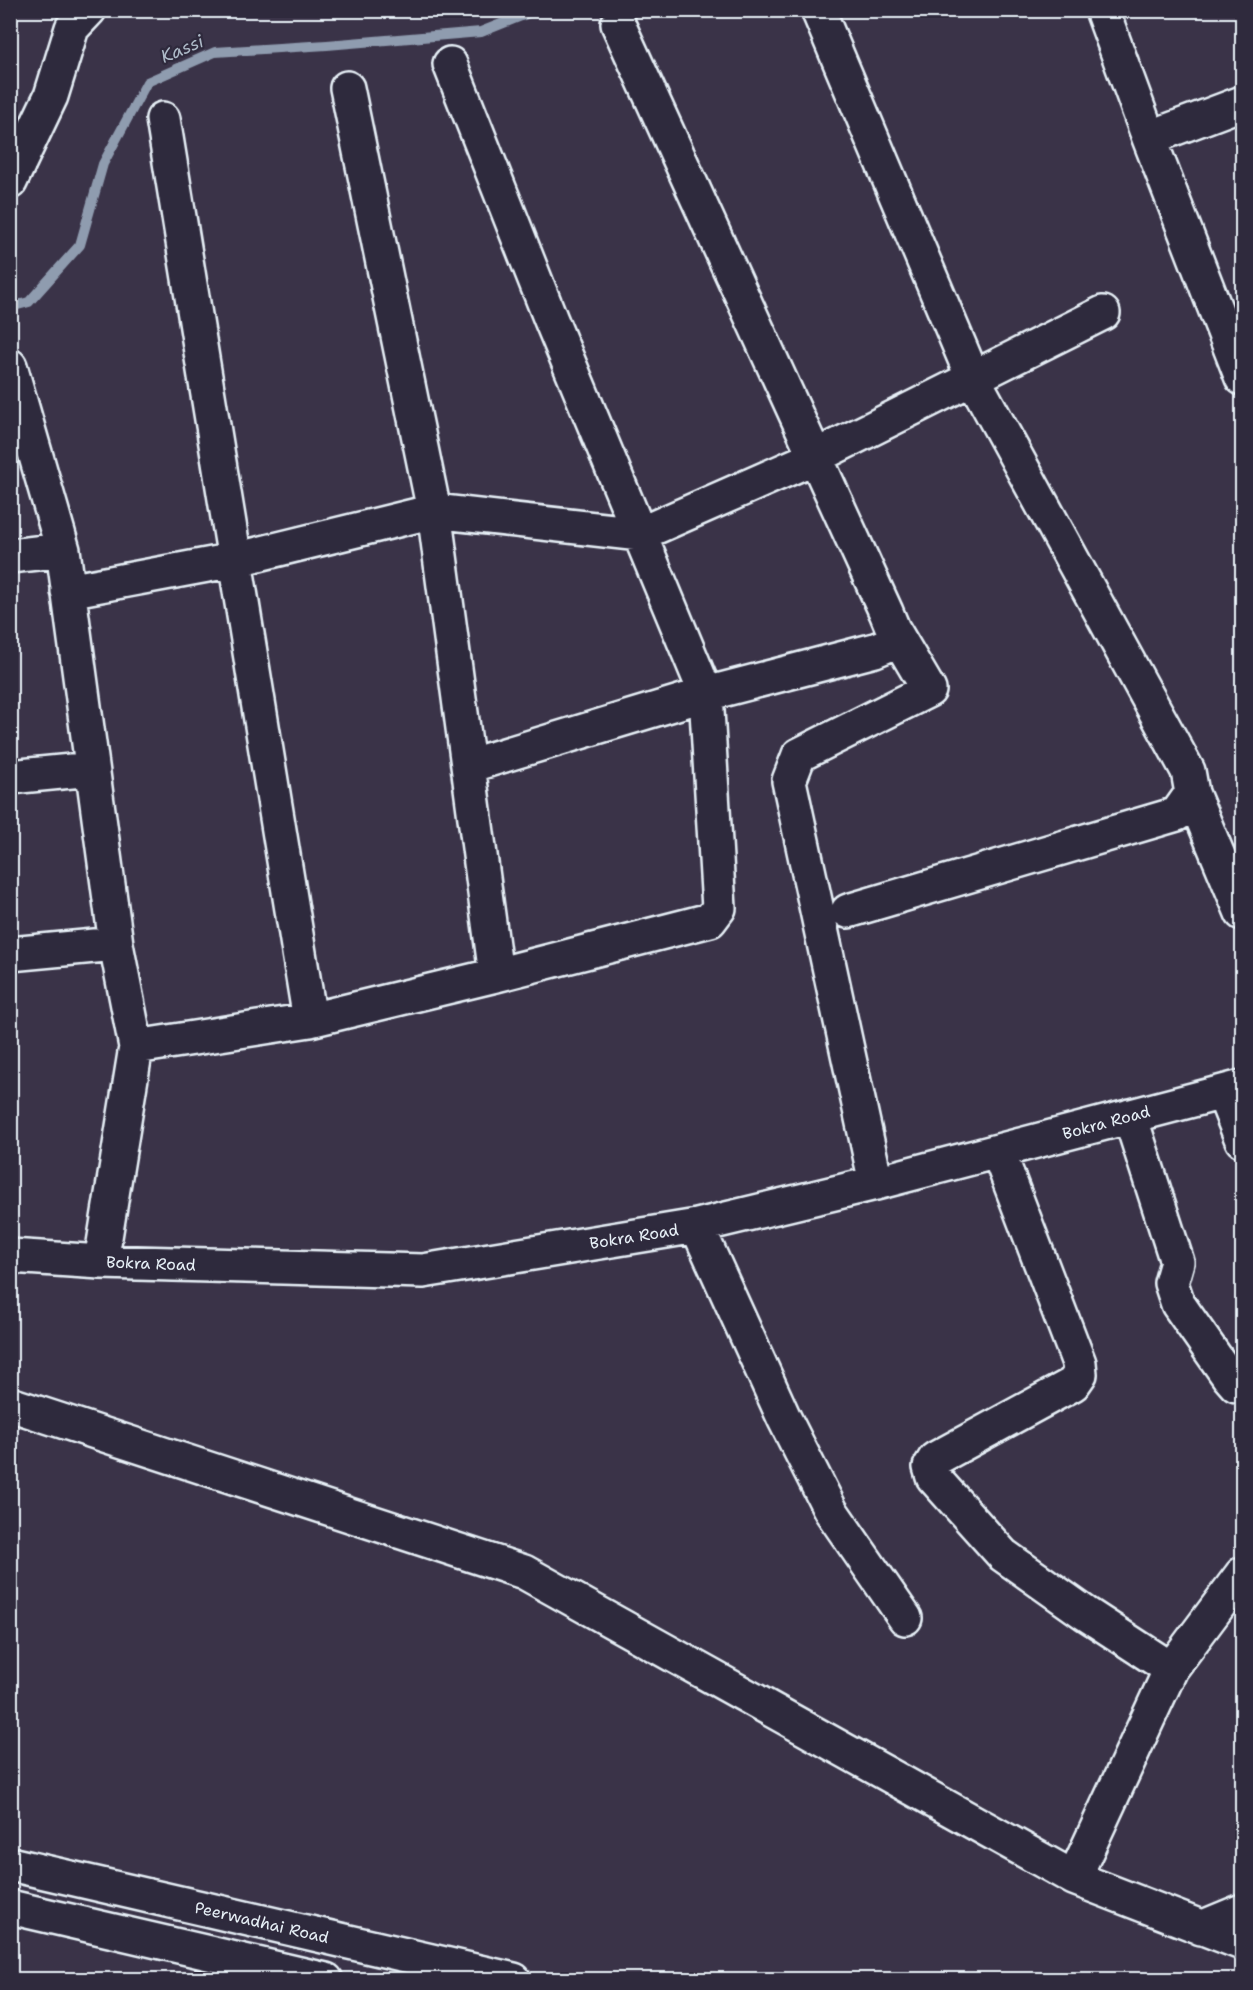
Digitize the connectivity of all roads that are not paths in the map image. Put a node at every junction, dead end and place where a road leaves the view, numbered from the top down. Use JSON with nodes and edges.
{"nodes":[{"id":1,"x":89,"y":10,"type":"edge"},
{"id":2,"x":818,"y":10,"type":"edge"},
{"id":3,"x":1102,"y":10,"type":"edge"},
{"id":4,"x":618,"y":24,"type":"dead end"},
{"id":5,"x":450,"y":64,"type":"dead end"},
{"id":6,"x":347,"y":88,"type":"dead end"},
{"id":7,"x":1242,"y":103,"type":"edge"},
{"id":8,"x":163,"y":119,"type":"dead end"},
{"id":9,"x":1149,"y":138,"type":"junction"},
{"id":10,"x":10,"y":182,"type":"edge"},
{"id":11,"x":1103,"y":313,"type":"dead end"},
{"id":12,"x":10,"y":366,"type":"edge"},
{"id":13,"x":973,"y":378,"type":"junction"},
{"id":14,"x":1242,"y":378,"type":"edge"},
{"id":15,"x":15,"y":398,"type":"edge"},
{"id":16,"x":815,"y":456,"type":"junction"},
{"id":17,"x":434,"y":511,"type":"junction"},
{"id":18,"x":640,"y":534,"type":"junction"},
{"id":19,"x":63,"y":550,"type":"junction"},
{"id":20,"x":10,"y":556,"type":"edge"},
{"id":21,"x":234,"y":560,"type":"junction"},
{"id":22,"x":68,"y":591,"type":"junction"},
{"id":23,"x":893,"y":629,"type":"junction"},
{"id":24,"x":706,"y":694,"type":"junction"},
{"id":25,"x":468,"y":766,"type":"junction"},
{"id":26,"x":92,"y":769,"type":"junction"},
{"id":27,"x":10,"y":777,"type":"edge"},
{"id":28,"x":1192,"y":793,"type":"junction"},
{"id":29,"x":848,"y":911,"type":"dead end"},
{"id":30,"x":1242,"y":914,"type":"edge"},
{"id":31,"x":116,"y":944,"type":"junction"},
{"id":32,"x":10,"y":954,"type":"edge"},
{"id":33,"x":496,"y":975,"type":"junction"},
{"id":34,"x":310,"y":1020,"type":"junction"},
{"id":35,"x":136,"y":1047,"type":"junction"},
{"id":36,"x":1233,"y":1090,"type":"edge"},
{"id":37,"x":1130,"y":1116,"type":"junction"},
{"id":38,"x":1242,"y":1140,"type":"edge"},
{"id":39,"x":998,"y":1151,"type":"junction"},
{"id":40,"x":876,"y":1183,"type":"junction"},
{"id":41,"x":697,"y":1226,"type":"junction"},
{"id":42,"x":10,"y":1256,"type":"edge"},
{"id":43,"x":100,"y":1262,"type":"junction"},
{"id":44,"x":1242,"y":1384,"type":"edge"},
{"id":45,"x":10,"y":1404,"type":"edge"},
{"id":46,"x":1242,"y":1574,"type":"edge"},
{"id":47,"x":904,"y":1618,"type":"dead end"},
{"id":48,"x":1171,"y":1670,"type":"junction"},
{"id":49,"x":10,"y":1864,"type":"edge"},
{"id":50,"x":1074,"y":1878,"type":"junction"},
{"id":51,"x":10,"y":1907,"type":"edge"},
{"id":52,"x":1242,"y":1911,"type":"edge"},
{"id":53,"x":1200,"y":1928,"type":"junction"},
{"id":54,"x":1242,"y":1943,"type":"edge"},
{"id":55,"x":326,"y":1980,"type":"edge"},
{"id":56,"x":514,"y":1980,"type":"edge"}],
"edges":[{"from":1,"to":10,"type":"street"},
{"from":2,"to":13,"type":"street"},
{"from":3,"to":9,"type":"street"},
{"from":4,"to":16,"type":"street"},
{"from":5,"to":18,"type":"street"},
{"from":6,"to":17,"type":"street"},
{"from":7,"to":9,"type":"street"},
{"from":8,"to":21,"type":"street"},
{"from":9,"to":14,"type":"street"},
{"from":11,"to":13,"type":"street"},
{"from":12,"to":15,"type":"street"},
{"from":13,"to":16,"type":"street"},
{"from":13,"to":28,"type":"street"},
{"from":15,"to":19,"type":"street"},
{"from":16,"to":18,"type":"street"},
{"from":16,"to":23,"type":"street"},
{"from":17,"to":18,"type":"street"},
{"from":17,"to":21,"type":"street"},
{"from":17,"to":25,"type":"street"},
{"from":18,"to":24,"type":"street"},
{"from":19,"to":20,"type":"street"},
{"from":19,"to":22,"type":"street"},
{"from":21,"to":22,"type":"street"},
{"from":21,"to":34,"type":"street"},
{"from":22,"to":26,"type":"street"},
{"from":23,"to":24,"type":"street"},
{"from":23,"to":40,"type":"street"},
{"from":24,"to":25,"type":"street"},
{"from":24,"to":33,"type":"street"},
{"from":25,"to":33,"type":"street"},
{"from":26,"to":27,"type":"street"},
{"from":26,"to":31,"type":"street"},
{"from":28,"to":29,"type":"street"},
{"from":28,"to":30,"type":"street"},
{"from":31,"to":32,"type":"street"},
{"from":31,"to":35,"type":"street"},
{"from":33,"to":34,"type":"street"},
{"from":34,"to":35,"type":"street"},
{"from":35,"to":43,"type":"street"},
{"from":36,"to":37,"type":"street","name":"Bokra Road"},
{"from":36,"to":38,"type":"street"},
{"from":37,"to":39,"type":"street","name":"Bokra Road"},
{"from":37,"to":44,"type":"street"},
{"from":39,"to":40,"type":"street","name":"Bokra Road"},
{"from":39,"to":48,"type":"street"},
{"from":40,"to":41,"type":"street","name":"Bokra Road"},
{"from":41,"to":43,"type":"street","name":"Bokra Road"},
{"from":41,"to":47,"type":"street"},
{"from":42,"to":43,"type":"street","name":"Bokra Road"},
{"from":45,"to":50,"type":"street"},
{"from":46,"to":48,"type":"street"},
{"from":48,"to":50,"type":"street"},
{"from":49,"to":56,"type":"street","name":"Peerwadhai Road"},
{"from":50,"to":53,"type":"street"},
{"from":51,"to":55,"type":"street"},
{"from":52,"to":53,"type":"street"},
{"from":53,"to":54,"type":"street"}]}
